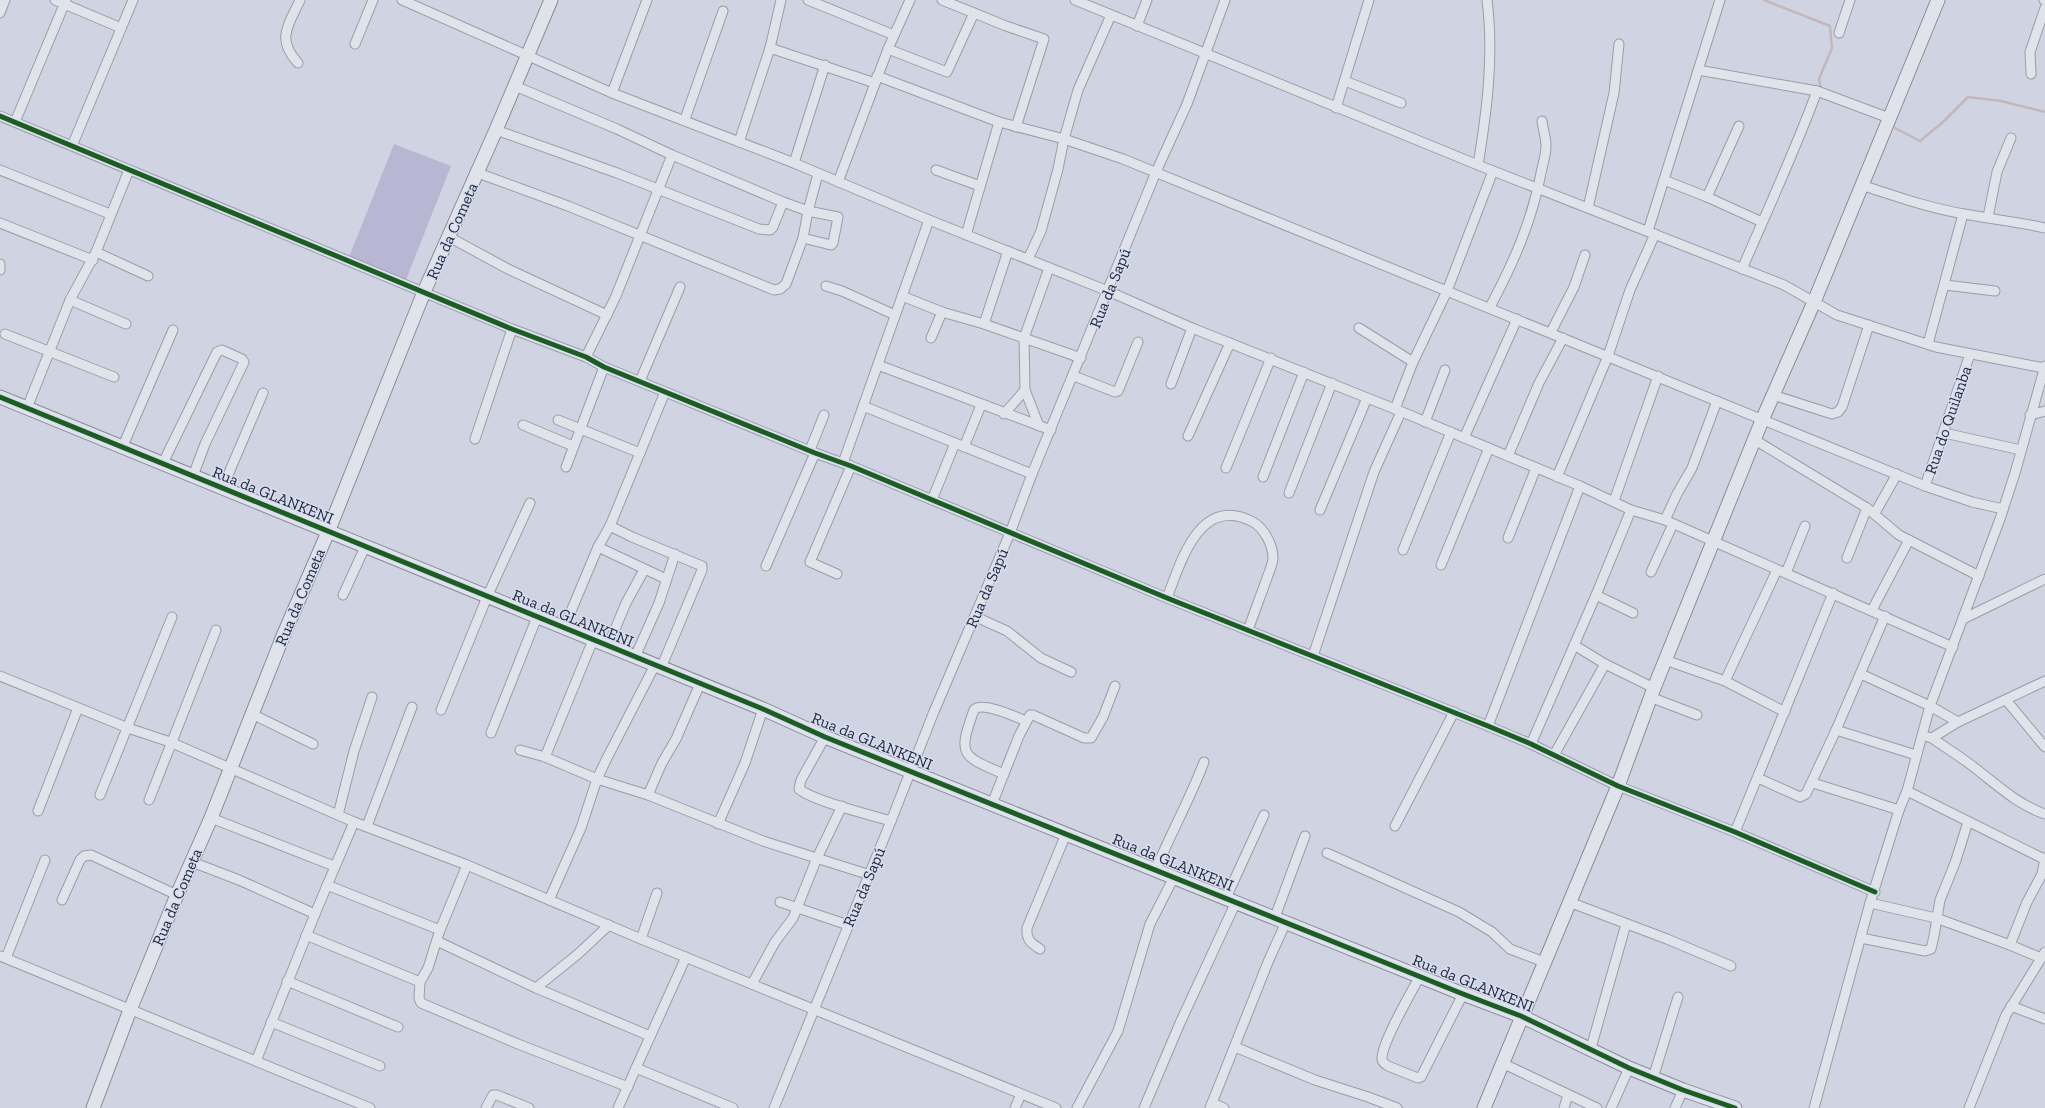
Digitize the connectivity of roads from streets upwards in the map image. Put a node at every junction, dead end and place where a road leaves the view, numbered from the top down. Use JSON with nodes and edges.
{"nodes":[{"id":1,"x":5,"y":0,"type":"edge"},
{"id":2,"x":55,"y":0,"type":"edge"},
{"id":3,"x":133,"y":0,"type":"edge"},
{"id":4,"x":300,"y":0,"type":"edge"},
{"id":5,"x":373,"y":0,"type":"edge"},
{"id":6,"x":402,"y":0,"type":"edge"},
{"id":7,"x":551,"y":0,"type":"edge"},
{"id":8,"x":647,"y":0,"type":"edge"},
{"id":9,"x":781,"y":0,"type":"edge"},
{"id":10,"x":808,"y":0,"type":"edge"},
{"id":11,"x":910,"y":0,"type":"edge"},
{"id":12,"x":942,"y":0,"type":"edge"},
{"id":13,"x":1075,"y":0,"type":"edge"},
{"id":14,"x":1147,"y":0,"type":"edge"},
{"id":15,"x":1225,"y":0,"type":"edge"},
{"id":16,"x":1369,"y":0,"type":"edge"},
{"id":17,"x":1487,"y":0,"type":"edge"},
{"id":18,"x":1720,"y":0,"type":"edge"},
{"id":19,"x":1850,"y":0,"type":"edge"},
{"id":20,"x":1938,"y":0,"type":"edge"},
{"id":21,"x":65,"y":2,"type":"edge"},
{"id":22,"x":2045,"y":8,"type":"edge"},
{"id":23,"x":723,"y":11,"type":"dead end"},
{"id":24,"x":0,"y":13,"type":"edge"},
{"id":25,"x":974,"y":14,"type":"junction"},
{"id":26,"x":1110,"y":15,"type":"junction"},
{"id":27,"x":1137,"y":26,"type":"junction"},
{"id":28,"x":122,"y":28,"type":"junction"},
{"id":29,"x":1839,"y":33,"type":"dead end"},
{"id":30,"x":894,"y":35,"type":"junction"},
{"id":31,"x":355,"y":44,"type":"dead end"},
{"id":32,"x":1619,"y":44,"type":"dead end"},
{"id":33,"x":770,"y":48,"type":"junction"},
{"id":34,"x":888,"y":49,"type":"junction"},
{"id":35,"x":1206,"y":54,"type":"junction"},
{"id":36,"x":528,"y":57,"type":"junction"},
{"id":37,"x":298,"y":63,"type":"dead end"},
{"id":38,"x":825,"y":65,"type":"junction"},
{"id":39,"x":1698,"y":70,"type":"junction"},
{"id":40,"x":2031,"y":74,"type":"dead end"},
{"id":41,"x":876,"y":79,"type":"junction"},
{"id":42,"x":1345,"y":81,"type":"junction"},
{"id":43,"x":515,"y":86,"type":"junction"},
{"id":44,"x":1817,"y":91,"type":"junction"},
{"id":45,"x":612,"y":93,"type":"junction"},
{"id":46,"x":1401,"y":103,"type":"dead end"},
{"id":47,"x":1336,"y":108,"type":"junction"},
{"id":48,"x":0,"y":116,"type":"edge"},
{"id":49,"x":1889,"y":118,"type":"junction"},
{"id":50,"x":685,"y":119,"type":"junction"},
{"id":51,"x":1542,"y":121,"type":"dead end"},
{"id":52,"x":15,"y":122,"type":"junction"},
{"id":53,"x":999,"y":122,"type":"junction"},
{"id":54,"x":1739,"y":126,"type":"dead end"},
{"id":55,"x":1016,"y":127,"type":"junction"},
{"id":56,"x":496,"y":130,"type":"junction"},
{"id":57,"x":2011,"y":138,"type":"dead end"},
{"id":58,"x":1064,"y":139,"type":"junction"},
{"id":59,"x":739,"y":142,"type":"junction"},
{"id":60,"x":72,"y":146,"type":"junction"},
{"id":61,"x":672,"y":155,"type":"junction"},
{"id":62,"x":794,"y":163,"type":"junction"},
{"id":63,"x":1478,"y":165,"type":"junction"},
{"id":64,"x":0,"y":170,"type":"edge"},
{"id":65,"x":129,"y":170,"type":"junction"},
{"id":66,"x":936,"y":170,"type":"dead end"},
{"id":67,"x":1493,"y":171,"type":"junction"},
{"id":68,"x":1156,"y":172,"type":"junction"},
{"id":69,"x":478,"y":173,"type":"junction"},
{"id":70,"x":818,"y":174,"type":"junction"},
{"id":71,"x":1664,"y":180,"type":"junction"},
{"id":72,"x":838,"y":182,"type":"junction"},
{"id":73,"x":1862,"y":185,"type":"junction"},
{"id":74,"x":980,"y":186,"type":"junction"},
{"id":75,"x":1538,"y":189,"type":"junction"},
{"id":76,"x":658,"y":190,"type":"junction"},
{"id":77,"x":1707,"y":197,"type":"junction"},
{"id":78,"x":783,"y":202,"type":"junction"},
{"id":79,"x":1588,"y":208,"type":"junction"},
{"id":80,"x":808,"y":211,"type":"junction"},
{"id":81,"x":110,"y":214,"type":"junction"},
{"id":82,"x":1963,"y":214,"type":"junction"},
{"id":83,"x":1988,"y":217,"type":"junction"},
{"id":84,"x":929,"y":220,"type":"junction"},
{"id":85,"x":1762,"y":222,"type":"junction"},
{"id":86,"x":0,"y":223,"type":"edge"},
{"id":87,"x":2045,"y":228,"type":"edge"},
{"id":88,"x":1651,"y":233,"type":"junction"},
{"id":89,"x":966,"y":234,"type":"junction"},
{"id":90,"x":640,"y":236,"type":"junction"},
{"id":91,"x":449,"y":237,"type":"junction"},
{"id":92,"x":803,"y":238,"type":"junction"},
{"id":93,"x":1008,"y":251,"type":"junction"},
{"id":94,"x":1585,"y":255,"type":"dead end"},
{"id":95,"x":95,"y":256,"type":"junction"},
{"id":96,"x":1028,"y":259,"type":"junction"},
{"id":97,"x":0,"y":264,"type":"edge"},
{"id":98,"x":1049,"y":268,"type":"junction"},
{"id":99,"x":1742,"y":269,"type":"junction"},
{"id":100,"x":0,"y":270,"type":"edge"},
{"id":101,"x":148,"y":276,"type":"dead end"},
{"id":102,"x":1945,"y":285,"type":"junction"},
{"id":103,"x":826,"y":286,"type":"dead end"},
{"id":104,"x":680,"y":287,"type":"dead end"},
{"id":105,"x":1108,"y":291,"type":"junction"},
{"id":106,"x":1447,"y":291,"type":"junction"},
{"id":107,"x":1995,"y":291,"type":"dead end"},
{"id":108,"x":424,"y":292,"type":"junction"},
{"id":109,"x":902,"y":296,"type":"junction"},
{"id":110,"x":70,"y":300,"type":"junction"},
{"id":111,"x":1814,"y":302,"type":"junction"},
{"id":112,"x":1490,"y":307,"type":"junction"},
{"id":113,"x":942,"y":312,"type":"junction"},
{"id":114,"x":608,"y":315,"type":"junction"},
{"id":115,"x":895,"y":315,"type":"junction"},
{"id":116,"x":1517,"y":319,"type":"junction"},
{"id":117,"x":126,"y":324,"type":"dead end"},
{"id":118,"x":984,"y":324,"type":"junction"},
{"id":119,"x":1869,"y":325,"type":"junction"},
{"id":120,"x":512,"y":328,"type":"junction"},
{"id":121,"x":1192,"y":328,"type":"junction"},
{"id":122,"x":1359,"y":328,"type":"dead end"},
{"id":123,"x":173,"y":330,"type":"dead end"},
{"id":124,"x":1551,"y":332,"type":"junction"},
{"id":125,"x":5,"y":334,"type":"dead end"},
{"id":126,"x":931,"y":338,"type":"dead end"},
{"id":127,"x":1024,"y":338,"type":"junction"},
{"id":128,"x":1563,"y":338,"type":"junction"},
{"id":129,"x":1138,"y":342,"type":"dead end"},
{"id":130,"x":1230,"y":343,"type":"junction"},
{"id":131,"x":1928,"y":344,"type":"junction"},
{"id":132,"x":49,"y":351,"type":"junction"},
{"id":133,"x":1970,"y":354,"type":"junction"},
{"id":134,"x":1608,"y":356,"type":"junction"},
{"id":135,"x":586,"y":357,"type":"junction"},
{"id":136,"x":1081,"y":358,"type":"junction"},
{"id":137,"x":1271,"y":358,"type":"junction"},
{"id":138,"x":1413,"y":362,"type":"junction"},
{"id":139,"x":878,"y":366,"type":"junction"},
{"id":140,"x":604,"y":367,"type":"junction"},
{"id":141,"x":2045,"y":367,"type":"edge"},
{"id":142,"x":1444,"y":370,"type":"dead end"},
{"id":143,"x":1304,"y":372,"type":"junction"},
{"id":144,"x":1074,"y":376,"type":"junction"},
{"id":145,"x":1658,"y":376,"type":"junction"},
{"id":146,"x":114,"y":377,"type":"dead end"},
{"id":147,"x":640,"y":381,"type":"junction"},
{"id":148,"x":1332,"y":383,"type":"junction"},
{"id":149,"x":1170,"y":384,"type":"dead end"},
{"id":150,"x":1025,"y":390,"type":"junction"},
{"id":151,"x":665,"y":392,"type":"junction"},
{"id":152,"x":263,"y":393,"type":"dead end"},
{"id":153,"x":1773,"y":395,"type":"junction"},
{"id":154,"x":0,"y":397,"type":"edge"},
{"id":155,"x":1367,"y":398,"type":"junction"},
{"id":156,"x":1717,"y":401,"type":"junction"},
{"id":157,"x":981,"y":405,"type":"junction"},
{"id":158,"x":863,"y":406,"type":"junction"},
{"id":159,"x":27,"y":408,"type":"junction"},
{"id":160,"x":1398,"y":410,"type":"junction"},
{"id":161,"x":2045,"y":411,"type":"edge"},
{"id":162,"x":1004,"y":414,"type":"junction"},
{"id":163,"x":824,"y":415,"type":"dead end"},
{"id":164,"x":2030,"y":415,"type":"junction"},
{"id":165,"x":1763,"y":418,"type":"junction"},
{"id":166,"x":558,"y":420,"type":"dead end"},
{"id":167,"x":1425,"y":422,"type":"junction"},
{"id":168,"x":523,"y":425,"type":"dead end"},
{"id":169,"x":1039,"y":426,"type":"junction"},
{"id":170,"x":581,"y":428,"type":"junction"},
{"id":171,"x":1051,"y":430,"type":"junction"},
{"id":172,"x":1451,"y":432,"type":"junction"},
{"id":173,"x":1944,"y":433,"type":"junction"},
{"id":174,"x":1188,"y":436,"type":"dead end"},
{"id":175,"x":475,"y":438,"type":"dead end"},
{"id":176,"x":1464,"y":438,"type":"junction"},
{"id":177,"x":1755,"y":440,"type":"junction"},
{"id":178,"x":955,"y":443,"type":"junction"},
{"id":179,"x":573,"y":446,"type":"junction"},
{"id":180,"x":964,"y":447,"type":"junction"},
{"id":181,"x":122,"y":448,"type":"junction"},
{"id":182,"x":1489,"y":448,"type":"junction"},
{"id":183,"x":2021,"y":450,"type":"junction"},
{"id":184,"x":813,"y":452,"type":"junction"},
{"id":185,"x":640,"y":453,"type":"junction"},
{"id":186,"x":1508,"y":456,"type":"junction"},
{"id":187,"x":163,"y":463,"type":"junction"},
{"id":188,"x":847,"y":464,"type":"junction"},
{"id":189,"x":566,"y":467,"type":"dead end"},
{"id":190,"x":1226,"y":468,"type":"dead end"},
{"id":191,"x":1536,"y":468,"type":"junction"},
{"id":192,"x":1032,"y":474,"type":"junction"},
{"id":193,"x":1897,"y":474,"type":"junction"},
{"id":194,"x":193,"y":476,"type":"junction"},
{"id":195,"x":1263,"y":477,"type":"dead end"},
{"id":196,"x":1557,"y":477,"type":"junction"},
{"id":197,"x":1580,"y":486,"type":"junction"},
{"id":198,"x":1925,"y":486,"type":"junction"},
{"id":199,"x":222,"y":489,"type":"junction"},
{"id":200,"x":1289,"y":493,"type":"dead end"},
{"id":201,"x":932,"y":500,"type":"junction"},
{"id":202,"x":1614,"y":500,"type":"junction"},
{"id":203,"x":530,"y":503,"type":"dead end"},
{"id":204,"x":2003,"y":509,"type":"junction"},
{"id":205,"x":1320,"y":510,"type":"dead end"},
{"id":206,"x":1631,"y":510,"type":"junction"},
{"id":207,"x":1871,"y":510,"type":"junction"},
{"id":208,"x":1669,"y":522,"type":"junction"},
{"id":209,"x":610,"y":526,"type":"junction"},
{"id":210,"x":1804,"y":526,"type":"dead end"},
{"id":211,"x":328,"y":532,"type":"junction"},
{"id":212,"x":1010,"y":533,"type":"junction"},
{"id":213,"x":1508,"y":538,"type":"dead end"},
{"id":214,"x":1909,"y":540,"type":"junction"},
{"id":215,"x":1714,"y":541,"type":"junction"},
{"id":216,"x":365,"y":547,"type":"junction"},
{"id":217,"x":598,"y":547,"type":"junction"},
{"id":218,"x":1403,"y":550,"type":"dead end"},
{"id":219,"x":675,"y":554,"type":"junction"},
{"id":220,"x":1847,"y":558,"type":"dead end"},
{"id":221,"x":1441,"y":565,"type":"dead end"},
{"id":222,"x":766,"y":566,"type":"dead end"},
{"id":223,"x":644,"y":570,"type":"junction"},
{"id":224,"x":1651,"y":572,"type":"dead end"},
{"id":225,"x":1782,"y":572,"type":"junction"},
{"id":226,"x":837,"y":574,"type":"dead end"},
{"id":227,"x":1978,"y":576,"type":"junction"},
{"id":228,"x":666,"y":579,"type":"junction"},
{"id":229,"x":2045,"y":579,"type":"edge"},
{"id":230,"x":1833,"y":593,"type":"junction"},
{"id":231,"x":343,"y":595,"type":"dead end"},
{"id":232,"x":1596,"y":595,"type":"junction"},
{"id":233,"x":487,"y":597,"type":"junction"},
{"id":234,"x":1167,"y":598,"type":"junction"},
{"id":235,"x":1872,"y":610,"type":"junction"},
{"id":236,"x":1633,"y":613,"type":"dead end"},
{"id":237,"x":1885,"y":616,"type":"junction"},
{"id":238,"x":172,"y":617,"type":"dead end"},
{"id":239,"x":537,"y":617,"type":"junction"},
{"id":240,"x":976,"y":617,"type":"junction"},
{"id":241,"x":1963,"y":619,"type":"junction"},
{"id":242,"x":564,"y":628,"type":"junction"},
{"id":243,"x":216,"y":630,"type":"dead end"},
{"id":244,"x":1248,"y":630,"type":"junction"},
{"id":245,"x":593,"y":640,"type":"junction"},
{"id":246,"x":1574,"y":645,"type":"junction"},
{"id":247,"x":608,"y":646,"type":"junction"},
{"id":248,"x":1953,"y":647,"type":"junction"},
{"id":249,"x":1313,"y":656,"type":"junction"},
{"id":250,"x":636,"y":657,"type":"junction"},
{"id":251,"x":1665,"y":660,"type":"junction"},
{"id":252,"x":1605,"y":664,"type":"junction"},
{"id":253,"x":658,"y":666,"type":"junction"},
{"id":254,"x":1071,"y":672,"type":"dead end"},
{"id":255,"x":1861,"y":674,"type":"junction"},
{"id":256,"x":0,"y":676,"type":"edge"},
{"id":257,"x":1725,"y":681,"type":"junction"},
{"id":258,"x":2045,"y":682,"type":"edge"},
{"id":259,"x":700,"y":684,"type":"junction"},
{"id":260,"x":1115,"y":686,"type":"dead end"},
{"id":261,"x":1652,"y":693,"type":"junction"},
{"id":262,"x":372,"y":697,"type":"dead end"},
{"id":263,"x":2006,"y":700,"type":"junction"},
{"id":264,"x":1930,"y":706,"type":"junction"},
{"id":265,"x":412,"y":707,"type":"dead end"},
{"id":266,"x":78,"y":708,"type":"junction"},
{"id":267,"x":763,"y":709,"type":"junction"},
{"id":268,"x":441,"y":710,"type":"dead end"},
{"id":269,"x":1454,"y":712,"type":"junction"},
{"id":270,"x":1785,"y":712,"type":"junction"},
{"id":271,"x":252,"y":714,"type":"junction"},
{"id":272,"x":1697,"y":715,"type":"dead end"},
{"id":273,"x":1026,"y":721,"type":"junction"},
{"id":274,"x":1958,"y":722,"type":"junction"},
{"id":275,"x":1488,"y":726,"type":"junction"},
{"id":276,"x":128,"y":728,"type":"junction"},
{"id":277,"x":1836,"y":730,"type":"junction"},
{"id":278,"x":491,"y":734,"type":"dead end"},
{"id":279,"x":825,"y":737,"type":"junction"},
{"id":280,"x":1927,"y":737,"type":"junction"},
{"id":281,"x":170,"y":742,"type":"junction"},
{"id":282,"x":313,"y":744,"type":"dead end"},
{"id":283,"x":1530,"y":744,"type":"junction"},
{"id":284,"x":2045,"y":747,"type":"edge"},
{"id":285,"x":520,"y":750,"type":"dead end"},
{"id":286,"x":1554,"y":755,"type":"junction"},
{"id":287,"x":1916,"y":755,"type":"junction"},
{"id":288,"x":545,"y":757,"type":"junction"},
{"id":289,"x":1204,"y":762,"type":"dead end"},
{"id":290,"x":231,"y":769,"type":"junction"},
{"id":291,"x":911,"y":771,"type":"junction"},
{"id":292,"x":1004,"y":774,"type":"junction"},
{"id":293,"x":1758,"y":778,"type":"junction"},
{"id":294,"x":597,"y":779,"type":"junction"},
{"id":295,"x":1812,"y":783,"type":"junction"},
{"id":296,"x":1618,"y":786,"type":"junction"},
{"id":297,"x":1906,"y":791,"type":"junction"},
{"id":298,"x":100,"y":795,"type":"dead end"},
{"id":299,"x":648,"y":795,"type":"junction"},
{"id":300,"x":149,"y":800,"type":"dead end"},
{"id":301,"x":992,"y":804,"type":"junction"},
{"id":302,"x":842,"y":806,"type":"junction"},
{"id":303,"x":1899,"y":810,"type":"junction"},
{"id":304,"x":38,"y":811,"type":"dead end"},
{"id":305,"x":2045,"y":814,"type":"edge"},
{"id":306,"x":338,"y":815,"type":"junction"},
{"id":307,"x":1264,"y":815,"type":"dead end"},
{"id":308,"x":211,"y":818,"type":"junction"},
{"id":309,"x":891,"y":821,"type":"junction"},
{"id":310,"x":354,"y":822,"type":"junction"},
{"id":311,"x":1968,"y":822,"type":"junction"},
{"id":312,"x":718,"y":824,"type":"junction"},
{"id":313,"x":367,"y":826,"type":"junction"},
{"id":314,"x":1395,"y":826,"type":"dead end"},
{"id":315,"x":1735,"y":832,"type":"junction"},
{"id":316,"x":1066,"y":834,"type":"junction"},
{"id":317,"x":1305,"y":836,"type":"dead end"},
{"id":318,"x":1327,"y":852,"type":"dead end"},
{"id":319,"x":817,"y":858,"type":"junction"},
{"id":320,"x":2045,"y":859,"type":"edge"},
{"id":321,"x":45,"y":860,"type":"dead end"},
{"id":322,"x":192,"y":862,"type":"junction"},
{"id":323,"x":467,"y":865,"type":"junction"},
{"id":324,"x":334,"y":866,"type":"junction"},
{"id":325,"x":1156,"y":870,"type":"junction"},
{"id":326,"x":2043,"y":874,"type":"edge"},
{"id":327,"x":870,"y":875,"type":"junction"},
{"id":328,"x":1174,"y":877,"type":"junction"},
{"id":329,"x":327,"y":885,"type":"junction"},
{"id":330,"x":1875,"y":892,"type":"junction"},
{"id":331,"x":657,"y":893,"type":"dead end"},
{"id":332,"x":176,"y":895,"type":"junction"},
{"id":333,"x":62,"y":900,"type":"dead end"},
{"id":334,"x":549,"y":900,"type":"junction"},
{"id":335,"x":1231,"y":900,"type":"junction"},
{"id":336,"x":780,"y":902,"type":"dead end"},
{"id":337,"x":1569,"y":902,"type":"junction"},
{"id":338,"x":1870,"y":903,"type":"junction"},
{"id":339,"x":798,"y":908,"type":"junction"},
{"id":340,"x":315,"y":914,"type":"junction"},
{"id":341,"x":1936,"y":918,"type":"junction"},
{"id":342,"x":1281,"y":920,"type":"junction"},
{"id":343,"x":1626,"y":924,"type":"junction"},
{"id":344,"x":609,"y":925,"type":"junction"},
{"id":345,"x":848,"y":925,"type":"junction"},
{"id":346,"x":440,"y":930,"type":"junction"},
{"id":347,"x":306,"y":935,"type":"junction"},
{"id":348,"x":1861,"y":938,"type":"junction"},
{"id":349,"x":641,"y":939,"type":"junction"},
{"id":350,"x":437,"y":941,"type":"junction"},
{"id":351,"x":2010,"y":945,"type":"junction"},
{"id":352,"x":1040,"y":949,"type":"dead end"},
{"id":353,"x":2043,"y":955,"type":"edge"},
{"id":354,"x":3,"y":957,"type":"edge"},
{"id":355,"x":686,"y":957,"type":"junction"},
{"id":356,"x":1544,"y":962,"type":"junction"},
{"id":357,"x":1731,"y":966,"type":"dead end"},
{"id":358,"x":1420,"y":976,"type":"junction"},
{"id":359,"x":287,"y":981,"type":"junction"},
{"id":360,"x":420,"y":982,"type":"junction"},
{"id":361,"x":752,"y":984,"type":"junction"},
{"id":362,"x":536,"y":988,"type":"junction"},
{"id":363,"x":1463,"y":994,"type":"junction"},
{"id":364,"x":1678,"y":997,"type":"dead end"},
{"id":365,"x":2010,"y":1006,"type":"junction"},
{"id":366,"x":130,"y":1010,"type":"junction"},
{"id":367,"x":814,"y":1010,"type":"junction"},
{"id":368,"x":1521,"y":1016,"type":"junction"},
{"id":369,"x":2045,"y":1019,"type":"edge"},
{"id":370,"x":271,"y":1022,"type":"junction"},
{"id":371,"x":398,"y":1027,"type":"dead end"},
{"id":372,"x":650,"y":1036,"type":"junction"},
{"id":373,"x":1235,"y":1047,"type":"junction"},
{"id":374,"x":1591,"y":1048,"type":"junction"},
{"id":375,"x":256,"y":1061,"type":"junction"},
{"id":376,"x":1502,"y":1064,"type":"junction"},
{"id":377,"x":380,"y":1066,"type":"dead end"},
{"id":378,"x":636,"y":1068,"type":"junction"},
{"id":379,"x":1629,"y":1068,"type":"junction"},
{"id":380,"x":1653,"y":1078,"type":"junction"},
{"id":381,"x":628,"y":1087,"type":"junction"},
{"id":382,"x":1684,"y":1090,"type":"junction"},
{"id":383,"x":1021,"y":1094,"type":"junction"},
{"id":384,"x":1568,"y":1096,"type":"junction"},
{"id":385,"x":349,"y":1104,"type":"edge"},
{"id":386,"x":1211,"y":1106,"type":"edge"},
{"id":387,"x":93,"y":1108,"type":"edge"},
{"id":388,"x":370,"y":1108,"type":"edge"},
{"id":389,"x":486,"y":1108,"type":"edge"},
{"id":390,"x":529,"y":1108,"type":"edge"},
{"id":391,"x":618,"y":1108,"type":"edge"},
{"id":392,"x":733,"y":1108,"type":"edge"},
{"id":393,"x":774,"y":1108,"type":"edge"},
{"id":394,"x":1015,"y":1108,"type":"edge"},
{"id":395,"x":1056,"y":1108,"type":"edge"},
{"id":396,"x":1077,"y":1108,"type":"edge"},
{"id":397,"x":1144,"y":1108,"type":"edge"},
{"id":398,"x":1224,"y":1108,"type":"edge"},
{"id":399,"x":1398,"y":1108,"type":"edge"},
{"id":400,"x":1484,"y":1108,"type":"edge"},
{"id":401,"x":1564,"y":1108,"type":"edge"},
{"id":402,"x":1597,"y":1108,"type":"edge"},
{"id":403,"x":1610,"y":1108,"type":"edge"},
{"id":404,"x":1675,"y":1108,"type":"edge"},
{"id":405,"x":1735,"y":1108,"type":"edge"},
{"id":406,"x":1814,"y":1108,"type":"edge"},
{"id":407,"x":1969,"y":1108,"type":"edge"}],
"edges":[{"from":1,"to":24,"type":"street"},
{"from":2,"to":21,"type":"street"},
{"from":3,"to":28,"type":"street"},
{"from":4,"to":37,"type":"street"},
{"from":5,"to":31,"type":"street"},
{"from":6,"to":36,"type":"street"},
{"from":7,"to":36,"type":"street","name":"Rua da Cometa"},
{"from":8,"to":45,"type":"street"},
{"from":9,"to":33,"type":"street"},
{"from":10,"to":30,"type":"street"},
{"from":11,"to":30,"type":"street"},
{"from":12,"to":25,"type":"street"},
{"from":13,"to":26,"type":"street"},
{"from":14,"to":27,"type":"street"},
{"from":15,"to":35,"type":"street","name":"Rua da Sapú"},
{"from":16,"to":42,"type":"street"},
{"from":17,"to":63,"type":"street"},
{"from":18,"to":39,"type":"street"},
{"from":19,"to":29,"type":"street"},
{"from":20,"to":49,"type":"street"},
{"from":21,"to":28,"type":"street"},
{"from":21,"to":52,"type":"street"},
{"from":22,"to":40,"type":"street"},
{"from":23,"to":50,"type":"street"},
{"from":25,"to":34,"type":"street"},
{"from":25,"to":55,"type":"street"},
{"from":26,"to":27,"type":"street"},
{"from":26,"to":58,"type":"street"},
{"from":27,"to":35,"type":"street"},
{"from":28,"to":60,"type":"street"},
{"from":30,"to":34,"type":"street"},
{"from":32,"to":79,"type":"street"},
{"from":33,"to":38,"type":"street"},
{"from":33,"to":59,"type":"street"},
{"from":34,"to":41,"type":"street"},
{"from":35,"to":47,"type":"street"},
{"from":35,"to":68,"type":"street","name":"Rua da Sapú"},
{"from":36,"to":43,"type":"street","name":"Rua da Cometa"},
{"from":36,"to":45,"type":"street"},
{"from":38,"to":41,"type":"street"},
{"from":38,"to":62,"type":"street"},
{"from":39,"to":44,"type":"street"},
{"from":39,"to":71,"type":"street"},
{"from":41,"to":53,"type":"street"},
{"from":41,"to":72,"type":"street"},
{"from":42,"to":46,"type":"street"},
{"from":42,"to":47,"type":"street"},
{"from":43,"to":56,"type":"street","name":"Rua da Cometa"},
{"from":43,"to":61,"type":"street"},
{"from":44,"to":49,"type":"street"},
{"from":44,"to":85,"type":"street"},
{"from":45,"to":50,"type":"street"},
{"from":47,"to":63,"type":"street"},
{"from":48,"to":52,"type":"street"},
{"from":49,"to":73,"type":"street"},
{"from":50,"to":59,"type":"street"},
{"from":51,"to":75,"type":"street"},
{"from":52,"to":60,"type":"street"},
{"from":53,"to":55,"type":"street"},
{"from":53,"to":74,"type":"street"},
{"from":54,"to":77,"type":"street"},
{"from":55,"to":58,"type":"street"},
{"from":56,"to":69,"type":"street","name":"Rua da Cometa"},
{"from":56,"to":76,"type":"street"},
{"from":57,"to":83,"type":"street"},
{"from":58,"to":68,"type":"street"},
{"from":58,"to":96,"type":"street"},
{"from":59,"to":62,"type":"street"},
{"from":60,"to":65,"type":"street"},
{"from":61,"to":76,"type":"street"},
{"from":61,"to":78,"type":"street"},
{"from":62,"to":70,"type":"street"},
{"from":63,"to":67,"type":"street"},
{"from":64,"to":81,"type":"street"},
{"from":65,"to":81,"type":"street"},
{"from":65,"to":108,"type":"street"},
{"from":66,"to":74,"type":"street"},
{"from":67,"to":75,"type":"street"},
{"from":67,"to":106,"type":"street"},
{"from":68,"to":105,"type":"street","name":"Rua da Sapú"},
{"from":68,"to":106,"type":"street"},
{"from":69,"to":90,"type":"street"},
{"from":69,"to":91,"type":"street","name":"Rua da Cometa"},
{"from":70,"to":72,"type":"street"},
{"from":70,"to":80,"type":"street"},
{"from":71,"to":77,"type":"street"},
{"from":71,"to":88,"type":"street"},
{"from":72,"to":84,"type":"street"},
{"from":73,"to":82,"type":"street"},
{"from":73,"to":111,"type":"street"},
{"from":74,"to":89,"type":"street"},
{"from":75,"to":79,"type":"street"},
{"from":75,"to":112,"type":"street"},
{"from":76,"to":78,"type":"street"},
{"from":76,"to":90,"type":"street"},
{"from":77,"to":85,"type":"street"},
{"from":78,"to":80,"type":"street"},
{"from":79,"to":88,"type":"street"},
{"from":80,"to":92,"type":"street"},
{"from":80,"to":92,"type":"street"},
{"from":81,"to":95,"type":"street"},
{"from":82,"to":83,"type":"street"},
{"from":82,"to":102,"type":"street"},
{"from":83,"to":87,"type":"street"},
{"from":84,"to":89,"type":"street"},
{"from":84,"to":109,"type":"street"},
{"from":85,"to":99,"type":"street"},
{"from":86,"to":95,"type":"street"},
{"from":88,"to":99,"type":"street"},
{"from":88,"to":134,"type":"street"},
{"from":89,"to":93,"type":"street"},
{"from":90,"to":92,"type":"street"},
{"from":90,"to":114,"type":"street"},
{"from":91,"to":108,"type":"street","name":"Rua da Cometa"},
{"from":91,"to":114,"type":"street"},
{"from":93,"to":96,"type":"street"},
{"from":93,"to":118,"type":"street"},
{"from":94,"to":124,"type":"street"},
{"from":95,"to":101,"type":"street"},
{"from":95,"to":110,"type":"street"},
{"from":96,"to":98,"type":"street"},
{"from":97,"to":100,"type":"street"},
{"from":98,"to":105,"type":"street"},
{"from":98,"to":127,"type":"street"},
{"from":99,"to":111,"type":"street"},
{"from":102,"to":107,"type":"street"},
{"from":102,"to":131,"type":"street"},
{"from":103,"to":115,"type":"street"},
{"from":104,"to":147,"type":"street"},
{"from":105,"to":121,"type":"street"},
{"from":105,"to":136,"type":"street","name":"Rua da Sapú"},
{"from":106,"to":112,"type":"street"},
{"from":106,"to":138,"type":"street"},
{"from":108,"to":120,"type":"street"},
{"from":108,"to":211,"type":"street","name":"Rua da Cometa"},
{"from":109,"to":113,"type":"street"},
{"from":109,"to":115,"type":"street"},
{"from":110,"to":117,"type":"street"},
{"from":110,"to":132,"type":"street"},
{"from":111,"to":119,"type":"street"},
{"from":111,"to":153,"type":"street"},
{"from":112,"to":116,"type":"street"},
{"from":113,"to":118,"type":"street"},
{"from":113,"to":126,"type":"street"},
{"from":114,"to":135,"type":"street"},
{"from":115,"to":139,"type":"street"},
{"from":116,"to":124,"type":"street"},
{"from":116,"to":176,"type":"street"},
{"from":118,"to":127,"type":"street"},
{"from":119,"to":131,"type":"street"},
{"from":119,"to":153,"type":"street"},
{"from":120,"to":135,"type":"street"},
{"from":120,"to":175,"type":"street"},
{"from":121,"to":130,"type":"street"},
{"from":121,"to":149,"type":"street"},
{"from":122,"to":138,"type":"street"},
{"from":123,"to":181,"type":"street"},
{"from":124,"to":128,"type":"street"},
{"from":125,"to":132,"type":"street"},
{"from":127,"to":136,"type":"street"},
{"from":127,"to":150,"type":"street"},
{"from":128,"to":134,"type":"street"},
{"from":128,"to":186,"type":"street"},
{"from":129,"to":144,"type":"street"},
{"from":130,"to":137,"type":"street"},
{"from":130,"to":174,"type":"street"},
{"from":131,"to":133,"type":"street"},
{"from":132,"to":146,"type":"street"},
{"from":132,"to":159,"type":"street"},
{"from":133,"to":141,"type":"street"},
{"from":133,"to":173,"type":"street","name":"Rua do Quilanba"},
{"from":134,"to":145,"type":"street"},
{"from":134,"to":196,"type":"street"},
{"from":135,"to":140,"type":"street"},
{"from":136,"to":144,"type":"street","name":"Rua da Sapú"},
{"from":137,"to":143,"type":"street"},
{"from":137,"to":190,"type":"street"},
{"from":138,"to":160,"type":"street"},
{"from":139,"to":157,"type":"street"},
{"from":139,"to":158,"type":"street"},
{"from":140,"to":147,"type":"street"},
{"from":140,"to":170,"type":"street"},
{"from":141,"to":164,"type":"street"},
{"from":142,"to":167,"type":"street"},
{"from":143,"to":148,"type":"street"},
{"from":143,"to":195,"type":"street"},
{"from":144,"to":171,"type":"street","name":"Rua da Sapú"},
{"from":145,"to":156,"type":"street"},
{"from":145,"to":202,"type":"street"},
{"from":147,"to":151,"type":"street"},
{"from":148,"to":155,"type":"street"},
{"from":148,"to":200,"type":"street"},
{"from":150,"to":162,"type":"street"},
{"from":150,"to":169,"type":"street"},
{"from":151,"to":184,"type":"street"},
{"from":151,"to":185,"type":"street"},
{"from":152,"to":199,"type":"street"},
{"from":153,"to":165,"type":"street"},
{"from":154,"to":159,"type":"street","name":"Rua da GLANKENI"},
{"from":155,"to":160,"type":"street"},
{"from":155,"to":205,"type":"street"},
{"from":156,"to":165,"type":"street"},
{"from":156,"to":208,"type":"street"},
{"from":157,"to":162,"type":"street"},
{"from":157,"to":180,"type":"street"},
{"from":158,"to":178,"type":"street"},
{"from":158,"to":188,"type":"street"},
{"from":159,"to":181,"type":"street","name":"Rua da GLANKENI"},
{"from":160,"to":167,"type":"street"},
{"from":160,"to":249,"type":"street"},
{"from":161,"to":164,"type":"street"},
{"from":162,"to":169,"type":"street"},
{"from":163,"to":184,"type":"street"},
{"from":164,"to":183,"type":"street"},
{"from":165,"to":177,"type":"street"},
{"from":165,"to":193,"type":"street"},
{"from":166,"to":170,"type":"street"},
{"from":167,"to":172,"type":"street"},
{"from":168,"to":179,"type":"street"},
{"from":169,"to":171,"type":"street"},
{"from":170,"to":179,"type":"street"},
{"from":170,"to":185,"type":"street"},
{"from":171,"to":192,"type":"street","name":"Rua da Sapú"},
{"from":172,"to":176,"type":"street"},
{"from":172,"to":218,"type":"street"},
{"from":173,"to":183,"type":"street"},
{"from":173,"to":198,"type":"street","name":"Rua do Quilanba"},
{"from":176,"to":182,"type":"street"},
{"from":177,"to":207,"type":"street"},
{"from":177,"to":215,"type":"street"},
{"from":178,"to":180,"type":"street"},
{"from":178,"to":201,"type":"street"},
{"from":179,"to":189,"type":"street"},
{"from":180,"to":192,"type":"street"},
{"from":181,"to":187,"type":"street","name":"Rua da GLANKENI"},
{"from":182,"to":186,"type":"street"},
{"from":182,"to":221,"type":"street"},
{"from":183,"to":204,"type":"street"},
{"from":184,"to":188,"type":"street"},
{"from":184,"to":222,"type":"street"},
{"from":185,"to":209,"type":"street"},
{"from":186,"to":191,"type":"street"},
{"from":187,"to":194,"type":"street","name":"Rua da GLANKENI"},
{"from":187,"to":194,"type":"street"},
{"from":188,"to":201,"type":"street"},
{"from":188,"to":226,"type":"street"},
{"from":191,"to":196,"type":"street"},
{"from":191,"to":213,"type":"street"},
{"from":192,"to":212,"type":"street","name":"Rua da Sapú"},
{"from":193,"to":198,"type":"street"},
{"from":193,"to":207,"type":"street"},
{"from":194,"to":199,"type":"street","name":"Rua da GLANKENI"},
{"from":196,"to":197,"type":"street"},
{"from":197,"to":202,"type":"street"},
{"from":197,"to":275,"type":"street"},
{"from":198,"to":204,"type":"street"},
{"from":199,"to":211,"type":"street","name":"Rua da GLANKENI"},
{"from":201,"to":212,"type":"street"},
{"from":202,"to":206,"type":"street"},
{"from":203,"to":233,"type":"street"},
{"from":204,"to":227,"type":"street"},
{"from":206,"to":208,"type":"street"},
{"from":206,"to":232,"type":"street"},
{"from":207,"to":214,"type":"street"},
{"from":207,"to":220,"type":"street"},
{"from":208,"to":215,"type":"street"},
{"from":208,"to":224,"type":"street"},
{"from":209,"to":217,"type":"street"},
{"from":209,"to":219,"type":"street"},
{"from":210,"to":225,"type":"street"},
{"from":211,"to":216,"type":"street","name":"Rua da GLANKENI"},
{"from":211,"to":271,"type":"street","name":"Rua da Cometa"},
{"from":212,"to":234,"type":"street"},
{"from":212,"to":240,"type":"street","name":"Rua da Sapú"},
{"from":214,"to":227,"type":"street"},
{"from":214,"to":235,"type":"street"},
{"from":215,"to":225,"type":"street"},
{"from":215,"to":251,"type":"street"},
{"from":216,"to":231,"type":"street"},
{"from":216,"to":233,"type":"street","name":"Rua da GLANKENI"},
{"from":217,"to":223,"type":"street"},
{"from":217,"to":242,"type":"street"},
{"from":219,"to":228,"type":"street"},
{"from":219,"to":253,"type":"street"},
{"from":223,"to":228,"type":"street"},
{"from":223,"to":247,"type":"street"},
{"from":225,"to":230,"type":"street"},
{"from":225,"to":257,"type":"street"},
{"from":227,"to":241,"type":"street"},
{"from":228,"to":250,"type":"street"},
{"from":229,"to":241,"type":"street"},
{"from":230,"to":235,"type":"street"},
{"from":230,"to":270,"type":"street"},
{"from":232,"to":236,"type":"street"},
{"from":232,"to":246,"type":"street"},
{"from":233,"to":239,"type":"street","name":"Rua da GLANKENI"},
{"from":233,"to":268,"type":"street"},
{"from":234,"to":244,"type":"street"},
{"from":234,"to":244,"type":"street"},
{"from":235,"to":237,"type":"street"},
{"from":237,"to":248,"type":"street"},
{"from":237,"to":255,"type":"street"},
{"from":238,"to":276,"type":"street"},
{"from":239,"to":242,"type":"street","name":"Rua da GLANKENI"},
{"from":239,"to":278,"type":"street"},
{"from":240,"to":254,"type":"street"},
{"from":240,"to":291,"type":"street","name":"Rua da Sapú"},
{"from":241,"to":248,"type":"street"},
{"from":242,"to":245,"type":"street","name":"Rua da GLANKENI"},
{"from":243,"to":281,"type":"street"},
{"from":244,"to":249,"type":"street"},
{"from":245,"to":247,"type":"street","name":"Rua da GLANKENI"},
{"from":245,"to":288,"type":"street"},
{"from":246,"to":252,"type":"street"},
{"from":246,"to":283,"type":"street"},
{"from":247,"to":250,"type":"street","name":"Rua da GLANKENI"},
{"from":248,"to":264,"type":"street"},
{"from":249,"to":269,"type":"street"},
{"from":250,"to":253,"type":"street","name":"Rua da GLANKENI"},
{"from":251,"to":257,"type":"street"},
{"from":251,"to":261,"type":"street"},
{"from":252,"to":261,"type":"street"},
{"from":252,"to":286,"type":"street"},
{"from":253,"to":259,"type":"street","name":"Rua da GLANKENI"},
{"from":253,"to":294,"type":"street"},
{"from":255,"to":264,"type":"street"},
{"from":255,"to":277,"type":"street"},
{"from":256,"to":266,"type":"street"},
{"from":257,"to":270,"type":"street"},
{"from":258,"to":263,"type":"street"},
{"from":259,"to":267,"type":"street","name":"Rua da GLANKENI"},
{"from":259,"to":299,"type":"street"},
{"from":260,"to":273,"type":"street"},
{"from":261,"to":272,"type":"street"},
{"from":261,"to":296,"type":"street"},
{"from":262,"to":306,"type":"street"},
{"from":263,"to":274,"type":"street"},
{"from":263,"to":284,"type":"street"},
{"from":264,"to":274,"type":"street"},
{"from":264,"to":280,"type":"street"},
{"from":265,"to":313,"type":"street"},
{"from":266,"to":276,"type":"street"},
{"from":266,"to":304,"type":"street"},
{"from":267,"to":279,"type":"street","name":"Rua da GLANKENI"},
{"from":267,"to":312,"type":"street"},
{"from":269,"to":275,"type":"street"},
{"from":269,"to":314,"type":"street"},
{"from":270,"to":293,"type":"street"},
{"from":271,"to":282,"type":"street"},
{"from":271,"to":290,"type":"street","name":"Rua da Cometa"},
{"from":273,"to":292,"type":"street"},
{"from":273,"to":292,"type":"street"},
{"from":274,"to":280,"type":"street"},
{"from":275,"to":283,"type":"street"},
{"from":276,"to":281,"type":"street"},
{"from":276,"to":298,"type":"street"},
{"from":277,"to":287,"type":"street"},
{"from":277,"to":295,"type":"street"},
{"from":279,"to":291,"type":"street","name":"Rua da GLANKENI"},
{"from":279,"to":302,"type":"street"},
{"from":280,"to":287,"type":"street"},
{"from":280,"to":305,"type":"street"},
{"from":281,"to":290,"type":"street"},
{"from":281,"to":300,"type":"street"},
{"from":283,"to":286,"type":"street"},
{"from":285,"to":288,"type":"street"},
{"from":286,"to":296,"type":"street"},
{"from":287,"to":297,"type":"street"},
{"from":288,"to":294,"type":"street"},
{"from":289,"to":325,"type":"street"},
{"from":290,"to":306,"type":"street"},
{"from":290,"to":308,"type":"street","name":"Rua da Cometa"},
{"from":291,"to":301,"type":"street","name":"Rua da GLANKENI"},
{"from":291,"to":309,"type":"street","name":"Rua da Sapú"},
{"from":292,"to":301,"type":"street"},
{"from":293,"to":295,"type":"street"},
{"from":293,"to":315,"type":"street"},
{"from":294,"to":299,"type":"street"},
{"from":294,"to":334,"type":"street"},
{"from":295,"to":303,"type":"street"},
{"from":296,"to":315,"type":"street"},
{"from":296,"to":337,"type":"street"},
{"from":297,"to":303,"type":"street"},
{"from":297,"to":311,"type":"street"},
{"from":299,"to":312,"type":"street"},
{"from":301,"to":316,"type":"street","name":"Rua da GLANKENI"},
{"from":302,"to":309,"type":"street"},
{"from":302,"to":319,"type":"street"},
{"from":303,"to":330,"type":"street"},
{"from":306,"to":310,"type":"street"},
{"from":307,"to":335,"type":"street"},
{"from":308,"to":322,"type":"street","name":"Rua da Cometa"},
{"from":308,"to":324,"type":"street"},
{"from":309,"to":327,"type":"street","name":"Rua da Sapú"},
{"from":310,"to":313,"type":"street"},
{"from":310,"to":324,"type":"street"},
{"from":311,"to":320,"type":"street"},
{"from":311,"to":341,"type":"street"},
{"from":312,"to":319,"type":"street"},
{"from":313,"to":323,"type":"street"},
{"from":315,"to":330,"type":"street"},
{"from":316,"to":325,"type":"street","name":"Rua da GLANKENI"},
{"from":316,"to":352,"type":"street"},
{"from":317,"to":342,"type":"street"},
{"from":318,"to":356,"type":"street"},
{"from":319,"to":327,"type":"street"},
{"from":319,"to":339,"type":"street"},
{"from":320,"to":326,"type":"street"},
{"from":321,"to":354,"type":"street"},
{"from":322,"to":332,"type":"street","name":"Rua da Cometa"},
{"from":322,"to":340,"type":"street"},
{"from":323,"to":334,"type":"street"},
{"from":323,"to":346,"type":"street"},
{"from":324,"to":329,"type":"street"},
{"from":325,"to":328,"type":"street","name":"Rua da GLANKENI"},
{"from":326,"to":351,"type":"street"},
{"from":327,"to":345,"type":"street","name":"Rua da Sapú"},
{"from":328,"to":335,"type":"street","name":"Rua da GLANKENI"},
{"from":328,"to":396,"type":"street"},
{"from":329,"to":340,"type":"street"},
{"from":329,"to":346,"type":"street"},
{"from":330,"to":338,"type":"street"},
{"from":331,"to":349,"type":"street"},
{"from":332,"to":333,"type":"street"},
{"from":332,"to":366,"type":"street","name":"Rua da Cometa"},
{"from":334,"to":344,"type":"street"},
{"from":335,"to":342,"type":"street","name":"Rua da GLANKENI"},
{"from":335,"to":397,"type":"street"},
{"from":336,"to":339,"type":"street"},
{"from":337,"to":343,"type":"street"},
{"from":337,"to":356,"type":"street"},
{"from":338,"to":341,"type":"street"},
{"from":338,"to":348,"type":"street"},
{"from":339,"to":345,"type":"street"},
{"from":339,"to":361,"type":"street"},
{"from":340,"to":347,"type":"street"},
{"from":341,"to":348,"type":"street"},
{"from":341,"to":351,"type":"street"},
{"from":342,"to":358,"type":"street","name":"Rua da GLANKENI"},
{"from":342,"to":373,"type":"street"},
{"from":343,"to":357,"type":"street"},
{"from":343,"to":374,"type":"street"},
{"from":344,"to":349,"type":"street"},
{"from":344,"to":362,"type":"street"},
{"from":345,"to":367,"type":"street","name":"Rua da Sapú"},
{"from":346,"to":350,"type":"street"},
{"from":347,"to":359,"type":"street"},
{"from":347,"to":360,"type":"street"},
{"from":348,"to":406,"type":"street"},
{"from":349,"to":355,"type":"street"},
{"from":350,"to":360,"type":"street"},
{"from":350,"to":362,"type":"street"},
{"from":351,"to":353,"type":"street"},
{"from":353,"to":365,"type":"street"},
{"from":354,"to":366,"type":"street"},
{"from":355,"to":361,"type":"street"},
{"from":355,"to":372,"type":"street"},
{"from":356,"to":368,"type":"street"},
{"from":358,"to":363,"type":"street","name":"Rua da GLANKENI"},
{"from":358,"to":363,"type":"street"},
{"from":359,"to":370,"type":"street"},
{"from":359,"to":371,"type":"street"},
{"from":360,"to":381,"type":"street"},
{"from":361,"to":367,"type":"street"},
{"from":362,"to":372,"type":"street"},
{"from":363,"to":368,"type":"street","name":"Rua da GLANKENI"},
{"from":364,"to":380,"type":"street"},
{"from":365,"to":369,"type":"street"},
{"from":365,"to":407,"type":"street"},
{"from":366,"to":375,"type":"street"},
{"from":366,"to":387,"type":"street","name":"Rua da Cometa"},
{"from":367,"to":383,"type":"street"},
{"from":367,"to":393,"type":"street","name":"Rua da Sapú"},
{"from":368,"to":374,"type":"street","name":"Rua da GLANKENI"},
{"from":368,"to":376,"type":"street"},
{"from":370,"to":375,"type":"street"},
{"from":370,"to":377,"type":"street"},
{"from":372,"to":378,"type":"street"},
{"from":373,"to":386,"type":"street"},
{"from":373,"to":399,"type":"street"},
{"from":374,"to":379,"type":"street","name":"Rua da GLANKENI"},
{"from":375,"to":385,"type":"street"},
{"from":376,"to":384,"type":"street"},
{"from":376,"to":400,"type":"street"},
{"from":378,"to":381,"type":"street"},
{"from":378,"to":392,"type":"street"},
{"from":379,"to":380,"type":"street","name":"Rua da GLANKENI"},
{"from":379,"to":403,"type":"street"},
{"from":380,"to":382,"type":"street","name":"Rua da GLANKENI"},
{"from":381,"to":391,"type":"street"},
{"from":382,"to":404,"type":"street"},
{"from":382,"to":405,"type":"street","name":"Rua da GLANKENI"},
{"from":383,"to":394,"type":"street"},
{"from":383,"to":395,"type":"street"},
{"from":384,"to":401,"type":"street"},
{"from":384,"to":402,"type":"street"},
{"from":385,"to":388,"type":"street"},
{"from":386,"to":398,"type":"street"},
{"from":389,"to":390,"type":"street"}]}
